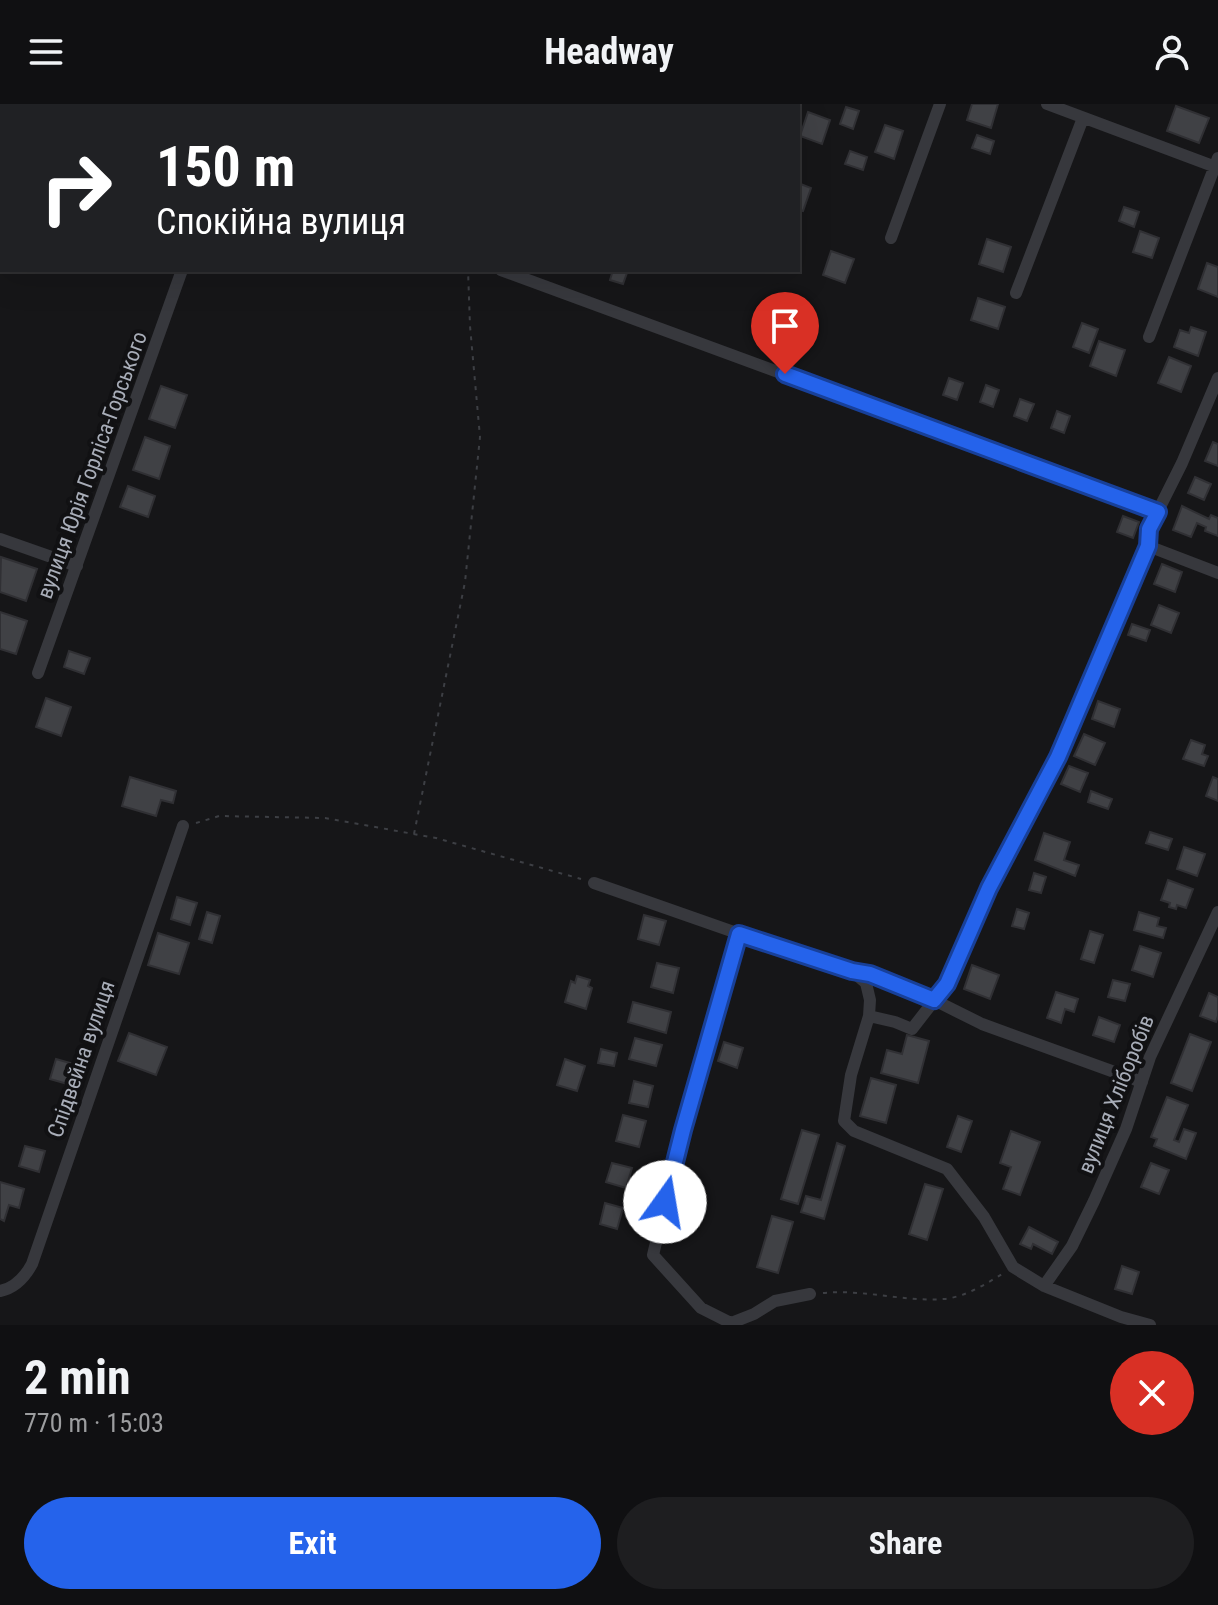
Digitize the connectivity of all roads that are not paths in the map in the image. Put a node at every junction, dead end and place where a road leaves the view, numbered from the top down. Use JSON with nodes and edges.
{"nodes":[{"id":1,"x":940,"y":104,"type":"edge"},
{"id":2,"x":1047,"y":104,"type":"edge"},
{"id":3,"x":1083,"y":118,"type":"junction"},
{"id":4,"x":1217,"y":164,"type":"edge"},
{"id":5,"x":891,"y":238,"type":"dead end"},
{"id":6,"x":181,"y":272,"type":"edge"},
{"id":7,"x":506,"y":272,"type":"edge"},
{"id":8,"x":1016,"y":293,"type":"dead end"},
{"id":9,"x":1149,"y":337,"type":"dead end"},
{"id":10,"x":1218,"y":378,"type":"edge"},
{"id":11,"x":1158,"y":512,"type":"junction"},
{"id":12,"x":0,"y":539,"type":"edge"},
{"id":13,"x":1148,"y":546,"type":"junction"},
{"id":14,"x":77,"y":566,"type":"junction"},
{"id":15,"x":1218,"y":573,"type":"edge"},
{"id":16,"x":38,"y":673,"type":"dead end"},
{"id":17,"x":183,"y":826,"type":"road end"},
{"id":18,"x":594,"y":883,"type":"road end"},
{"id":19,"x":1218,"y":912,"type":"edge"},
{"id":20,"x":739,"y":934,"type":"junction"},
{"id":21,"x":852,"y":971,"type":"junction"},
{"id":22,"x":934,"y":1000,"type":"junction"},
{"id":23,"x":869,"y":1016,"type":"junction"},
{"id":24,"x":1142,"y":1082,"type":"junction"},
{"id":25,"x":1044,"y":1286,"type":"junction"},
{"id":26,"x":0,"y":1291,"type":"edge"},
{"id":27,"x":810,"y":1294,"type":"road end"},
{"id":28,"x":1150,"y":1325,"type":"edge"}],
"edges":[{"from":1,"to":5,"type":"street"},
{"from":2,"to":3,"type":"street"},
{"from":3,"to":4,"type":"street"},
{"from":3,"to":8,"type":"street"},
{"from":4,"to":9,"type":"street"},
{"from":6,"to":14,"type":"street","name":"вулиця Юрія Горліса-Горського"},
{"from":7,"to":11,"type":"street"},
{"from":10,"to":11,"type":"street"},
{"from":11,"to":13,"type":"street"},
{"from":12,"to":14,"type":"street"},
{"from":13,"to":15,"type":"street"},
{"from":13,"to":22,"type":"street"},
{"from":14,"to":16,"type":"street","name":"вулиця Юрія Горліса-Горського"},
{"from":17,"to":26,"type":"street","name":"Спідвейна вулиця"},
{"from":18,"to":20,"type":"street"},
{"from":19,"to":24,"type":"street","name":"вулиця Хліборобів"},
{"from":20,"to":21,"type":"street"},
{"from":20,"to":27,"type":"street"},
{"from":21,"to":22,"type":"street"},
{"from":21,"to":23,"type":"street"},
{"from":22,"to":23,"type":"street"},
{"from":22,"to":24,"type":"street"},
{"from":23,"to":25,"type":"street"},
{"from":24,"to":25,"type":"street","name":"вулиця Хліборобів"},
{"from":25,"to":28,"type":"street"}]}
